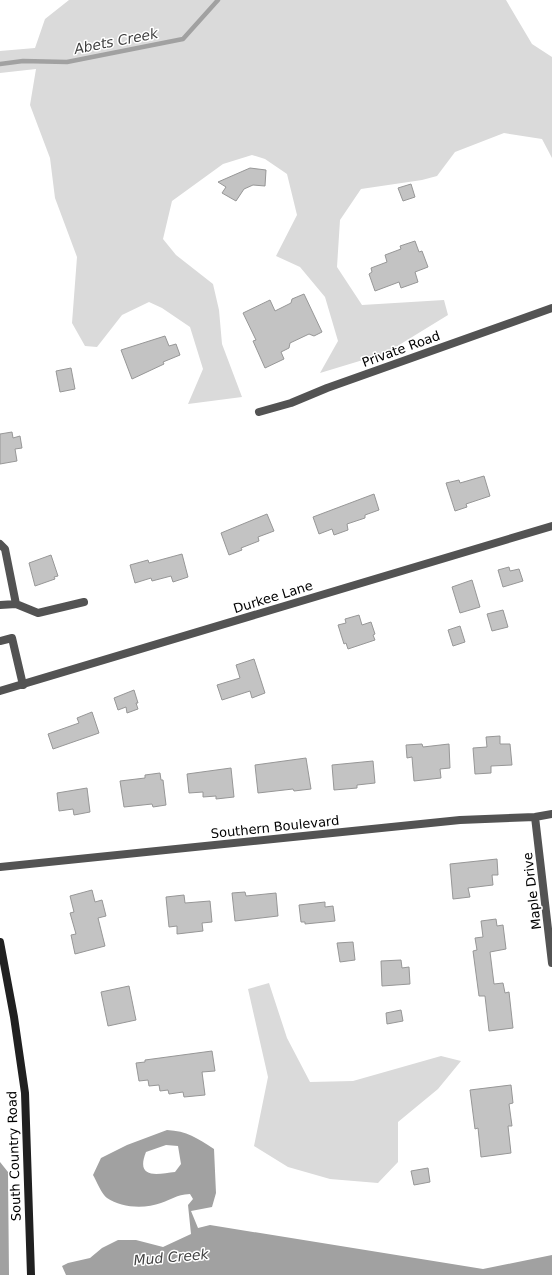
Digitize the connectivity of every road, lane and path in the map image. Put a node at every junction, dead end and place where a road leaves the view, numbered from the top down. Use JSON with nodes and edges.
{"nodes":[{"id":1,"x":552,"y":308,"type":"edge"},
{"id":2,"x":259,"y":412,"type":"dead end"},
{"id":3,"x":552,"y":526,"type":"edge"},
{"id":4,"x":0,"y":544,"type":"edge"},
{"id":5,"x":84,"y":602,"type":"dead end"},
{"id":6,"x":16,"y":604,"type":"junction"},
{"id":7,"x":0,"y":605,"type":"edge"},
{"id":8,"x":0,"y":641,"type":"edge"},
{"id":9,"x":24,"y":685,"type":"junction"},
{"id":10,"x":0,"y":691,"type":"edge"},
{"id":11,"x":552,"y":814,"type":"edge"},
{"id":12,"x":535,"y":816,"type":"junction"},
{"id":13,"x":0,"y":868,"type":"edge"},
{"id":14,"x":0,"y":942,"type":"edge"},
{"id":15,"x":552,"y":963,"type":"edge"},
{"id":16,"x":31,"y":1275,"type":"edge"}],
"edges":[{"from":1,"to":2,"type":"street","name":"Private Road"},
{"from":3,"to":9,"type":"street","name":"Durkee Lane"},
{"from":4,"to":6,"type":"street"},
{"from":5,"to":6,"type":"street"},
{"from":6,"to":7,"type":"street"},
{"from":8,"to":9,"type":"street"},
{"from":9,"to":10,"type":"street","name":"Durkee Lane"},
{"from":11,"to":12,"type":"street","name":"Southern Boulevard"},
{"from":12,"to":13,"type":"street","name":"Southern Boulevard"},
{"from":12,"to":15,"type":"street","name":"Maple Drive"},
{"from":14,"to":16,"type":"main road","name":"South Country Road"}]}
